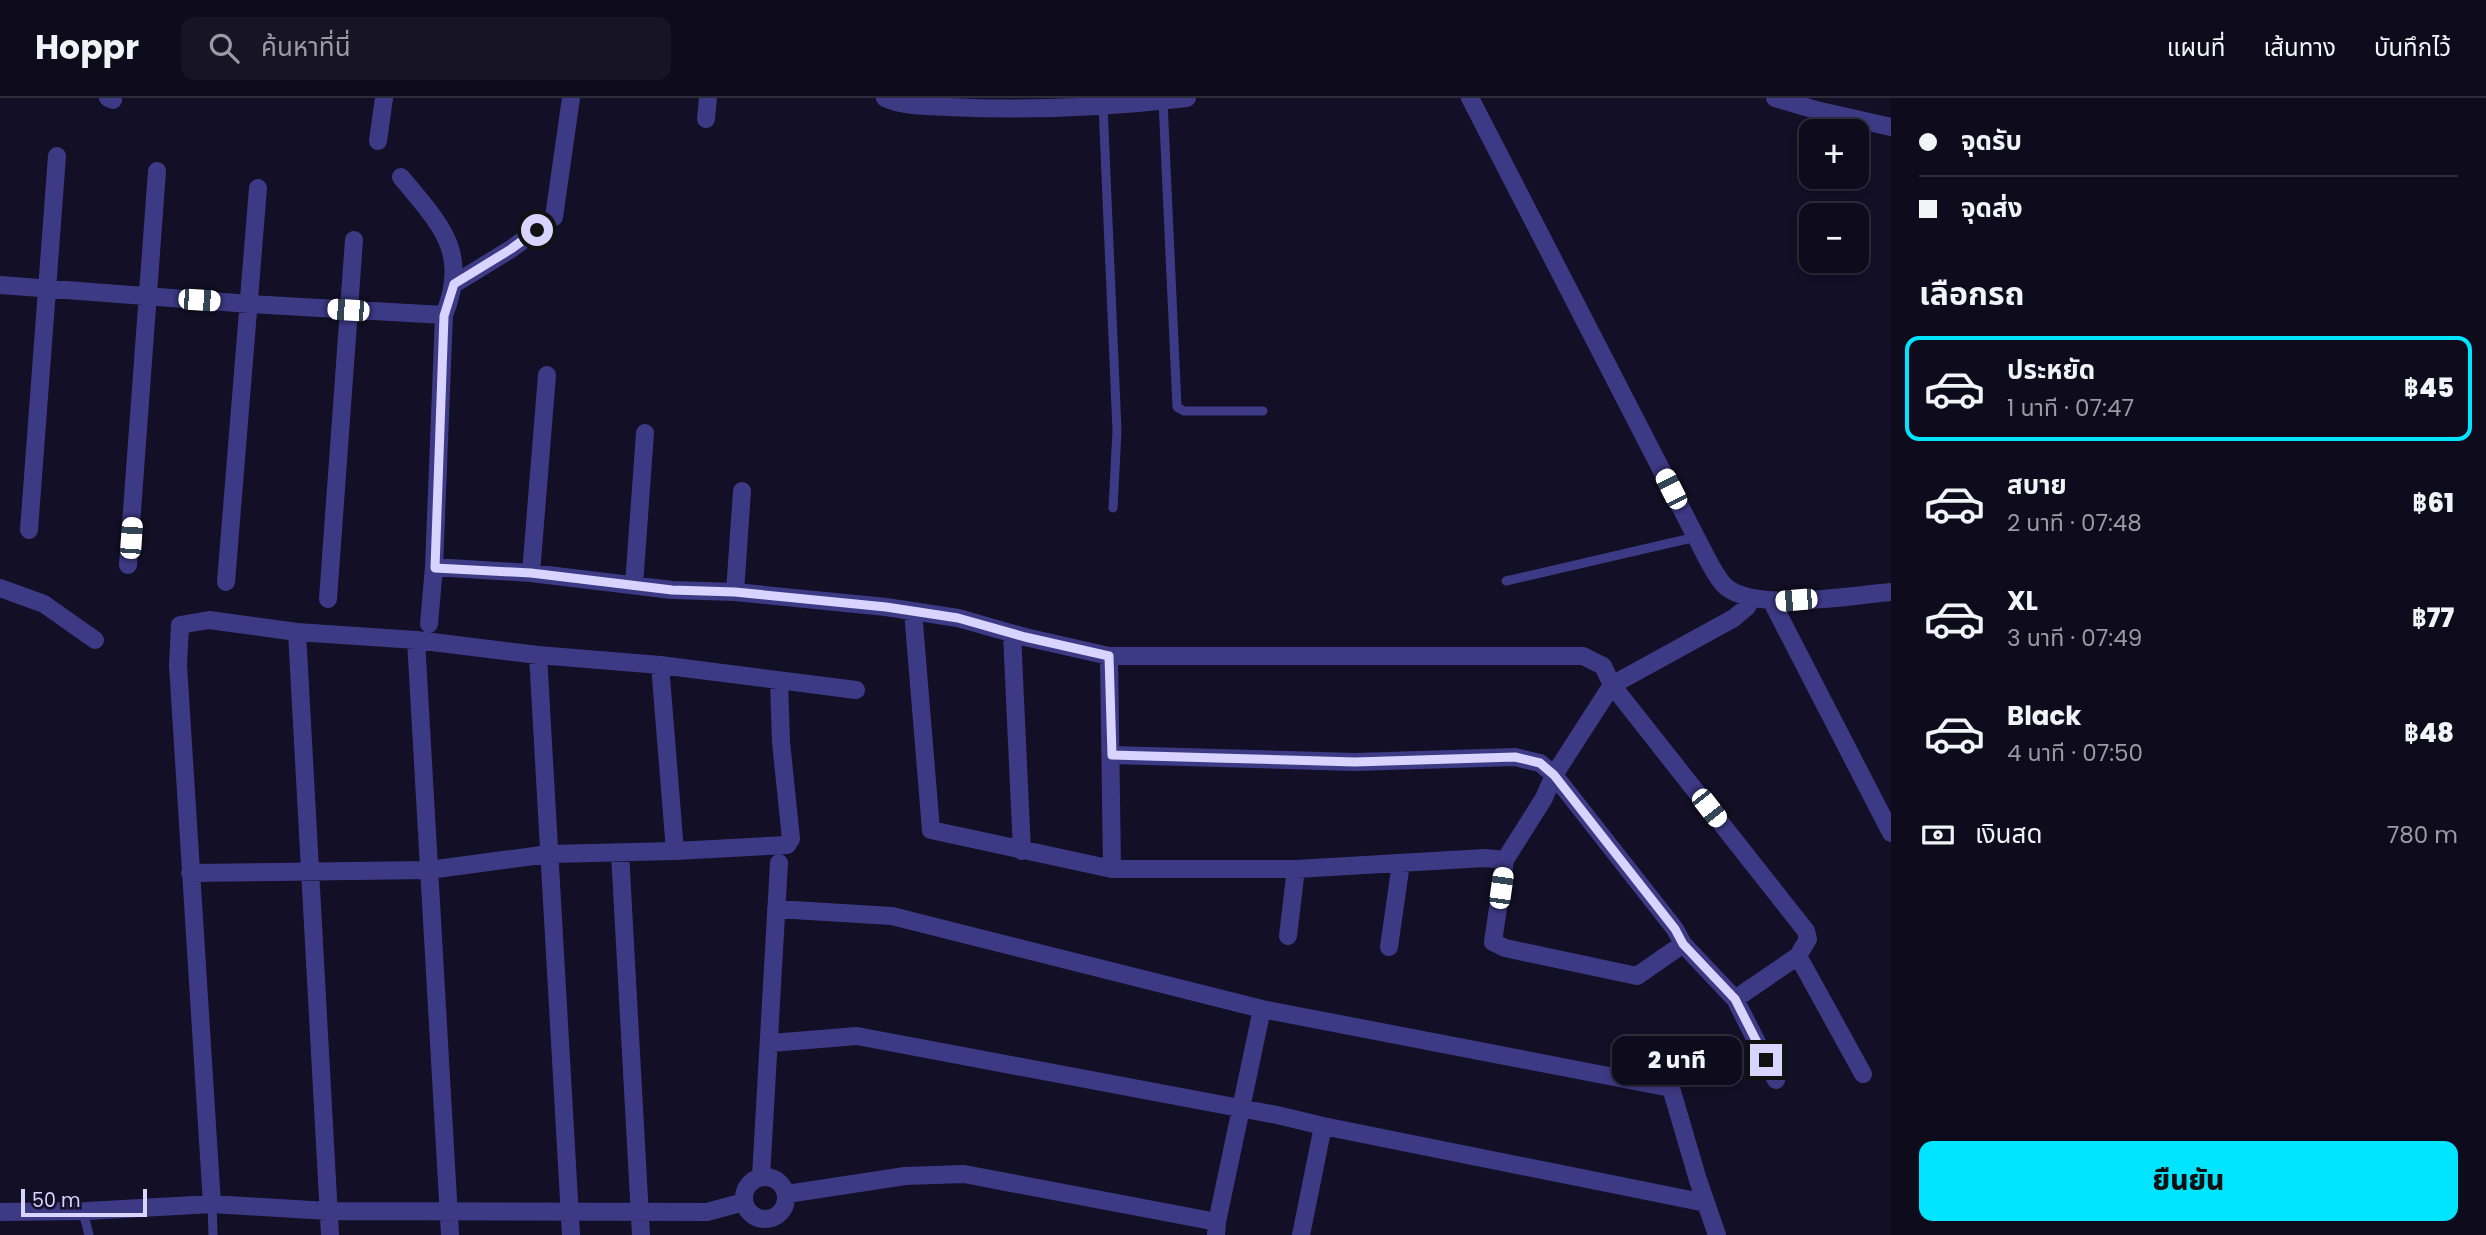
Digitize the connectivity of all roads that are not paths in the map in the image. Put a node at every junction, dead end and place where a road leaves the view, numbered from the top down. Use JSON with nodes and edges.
{"nodes":[{"id":1,"x":384,"y":98,"type":"edge"},
{"id":2,"x":571,"y":98,"type":"edge"},
{"id":3,"x":708,"y":98,"type":"edge"},
{"id":4,"x":885,"y":98,"type":"edge"},
{"id":5,"x":1187,"y":98,"type":"edge"},
{"id":6,"x":1470,"y":98,"type":"edge"},
{"id":7,"x":1775,"y":98,"type":"edge"},
{"id":8,"x":1163,"y":101,"type":"junction"},
{"id":9,"x":1837,"y":105,"type":"edge"},
{"id":10,"x":1103,"y":106,"type":"junction"},
{"id":11,"x":706,"y":119,"type":"dead end"},
{"id":12,"x":1891,"y":127,"type":"edge"},
{"id":13,"x":378,"y":141,"type":"dead end"},
{"id":14,"x":57,"y":156,"type":"dead end"},
{"id":15,"x":157,"y":171,"type":"dead end"},
{"id":16,"x":401,"y":177,"type":"dead end"},
{"id":17,"x":258,"y":188,"type":"dead end"},
{"id":18,"x":554,"y":217,"type":"dead end"},
{"id":19,"x":537,"y":230,"type":"dead end"},
{"id":20,"x":354,"y":240,"type":"dead end"},
{"id":21,"x":454,"y":284,"type":"junction"},
{"id":22,"x":0,"y":285,"type":"edge"},
{"id":23,"x":48,"y":287,"type":"junction"},
{"id":24,"x":149,"y":296,"type":"junction"},
{"id":25,"x":250,"y":304,"type":"junction"},
{"id":26,"x":348,"y":310,"type":"junction"},
{"id":27,"x":444,"y":316,"type":"junction"},
{"id":28,"x":547,"y":375,"type":"dead end"},
{"id":29,"x":1263,"y":411,"type":"dead end"},
{"id":30,"x":645,"y":433,"type":"dead end"},
{"id":31,"x":742,"y":491,"type":"dead end"},
{"id":32,"x":1113,"y":508,"type":"dead end"},
{"id":33,"x":29,"y":530,"type":"dead end"},
{"id":34,"x":1696,"y":537,"type":"junction"},
{"id":35,"x":128,"y":565,"type":"dead end"},
{"id":36,"x":435,"y":568,"type":"junction"},
{"id":37,"x":531,"y":573,"type":"junction"},
{"id":38,"x":1506,"y":581,"type":"dead end"},
{"id":39,"x":226,"y":582,"type":"dead end"},
{"id":40,"x":634,"y":585,"type":"junction"},
{"id":41,"x":0,"y":588,"type":"edge"},
{"id":42,"x":735,"y":592,"type":"junction"},
{"id":43,"x":1891,"y":592,"type":"edge"},
{"id":44,"x":328,"y":599,"type":"dead end"},
{"id":45,"x":1751,"y":599,"type":"junction"},
{"id":46,"x":1772,"y":602,"type":"junction"},
{"id":47,"x":913,"y":611,"type":"junction"},
{"id":48,"x":429,"y":624,"type":"dead end"},
{"id":49,"x":297,"y":632,"type":"junction"},
{"id":50,"x":1012,"y":634,"type":"junction"},
{"id":51,"x":95,"y":640,"type":"dead end"},
{"id":52,"x":416,"y":640,"type":"junction"},
{"id":53,"x":538,"y":655,"type":"junction"},
{"id":54,"x":1109,"y":656,"type":"junction"},
{"id":55,"x":660,"y":665,"type":"junction"},
{"id":56,"x":779,"y":682,"type":"junction"},
{"id":57,"x":1612,"y":685,"type":"junction"},
{"id":58,"x":856,"y":690,"type":"dead end"},
{"id":59,"x":1112,"y":755,"type":"junction"},
{"id":60,"x":1554,"y":775,"type":"junction"},
{"id":61,"x":1891,"y":833,"type":"edge"},
{"id":62,"x":1022,"y":851,"type":"junction"},
{"id":63,"x":675,"y":852,"type":"junction"},
{"id":64,"x":620,"y":853,"type":"junction"},
{"id":65,"x":549,"y":854,"type":"junction"},
{"id":66,"x":1505,"y":860,"type":"junction"},
{"id":67,"x":779,"y":863,"type":"dead end"},
{"id":68,"x":1401,"y":863,"type":"junction"},
{"id":69,"x":1112,"y":869,"type":"junction"},
{"id":70,"x":1296,"y":869,"type":"junction"},
{"id":71,"x":429,"y":870,"type":"junction"},
{"id":72,"x":310,"y":871,"type":"junction"},
{"id":73,"x":190,"y":873,"type":"junction"},
{"id":74,"x":776,"y":909,"type":"junction"},
{"id":75,"x":1288,"y":936,"type":"dead end"},
{"id":76,"x":1683,"y":944,"type":"junction"},
{"id":77,"x":1389,"y":947,"type":"dead end"},
{"id":78,"x":1798,"y":956,"type":"junction"},
{"id":79,"x":1735,"y":999,"type":"junction"},
{"id":80,"x":1262,"y":1009,"type":"junction"},
{"id":81,"x":771,"y":1043,"type":"junction"},
{"id":82,"x":1863,"y":1074,"type":"dead end"},
{"id":83,"x":1776,"y":1080,"type":"dead end"},
{"id":84,"x":1240,"y":1108,"type":"junction"},
{"id":85,"x":1323,"y":1126,"type":"junction"},
{"id":86,"x":761,"y":1177,"type":"junction"},
{"id":87,"x":787,"y":1194,"type":"junction"},
{"id":88,"x":744,"y":1202,"type":"junction"},
{"id":89,"x":1706,"y":1203,"type":"junction"},
{"id":90,"x":212,"y":1204,"type":"junction"},
{"id":91,"x":328,"y":1210,"type":"junction"},
{"id":92,"x":450,"y":1210,"type":"junction"},
{"id":93,"x":569,"y":1210,"type":"junction"},
{"id":94,"x":639,"y":1211,"type":"junction"},
{"id":95,"x":0,"y":1212,"type":"edge"},
{"id":96,"x":83,"y":1212,"type":"junction"},
{"id":97,"x":771,"y":1227,"type":"edge"},
{"id":98,"x":1216,"y":1228,"type":"edge"},
{"id":99,"x":89,"y":1235,"type":"edge"},
{"id":100,"x":213,"y":1235,"type":"edge"},
{"id":101,"x":330,"y":1235,"type":"edge"},
{"id":102,"x":450,"y":1235,"type":"edge"},
{"id":103,"x":571,"y":1235,"type":"edge"},
{"id":104,"x":641,"y":1235,"type":"edge"},
{"id":105,"x":1301,"y":1235,"type":"edge"},
{"id":106,"x":1717,"y":1235,"type":"edge"}],
"edges":[{"from":1,"to":13,"type":"street"},
{"from":2,"to":18,"type":"street"},
{"from":3,"to":11,"type":"street"},
{"from":4,"to":10,"type":"street"},
{"from":5,"to":8,"type":"street"},
{"from":6,"to":34,"type":"street"},
{"from":7,"to":9,"type":"street"},
{"from":8,"to":10,"type":"street"},
{"from":8,"to":29,"type":"lane"},
{"from":9,"to":12,"type":"street"},
{"from":10,"to":32,"type":"lane"},
{"from":14,"to":23,"type":"street"},
{"from":15,"to":24,"type":"street"},
{"from":16,"to":21,"type":"street"},
{"from":17,"to":25,"type":"street"},
{"from":19,"to":21,"type":"street"},
{"from":20,"to":26,"type":"street"},
{"from":21,"to":27,"type":"street"},
{"from":22,"to":23,"type":"street"},
{"from":23,"to":24,"type":"street"},
{"from":23,"to":33,"type":"street"},
{"from":24,"to":25,"type":"street"},
{"from":24,"to":35,"type":"street"},
{"from":25,"to":26,"type":"street"},
{"from":25,"to":39,"type":"street"},
{"from":26,"to":27,"type":"street"},
{"from":26,"to":44,"type":"street"},
{"from":27,"to":36,"type":"street"},
{"from":28,"to":37,"type":"street"},
{"from":30,"to":40,"type":"street"},
{"from":31,"to":42,"type":"street"},
{"from":34,"to":38,"type":"lane"},
{"from":34,"to":45,"type":"street"},
{"from":36,"to":37,"type":"street"},
{"from":36,"to":48,"type":"street"},
{"from":37,"to":40,"type":"street"},
{"from":40,"to":42,"type":"street"},
{"from":41,"to":51,"type":"street"},
{"from":42,"to":47,"type":"street"},
{"from":43,"to":46,"type":"street"},
{"from":45,"to":46,"type":"street"},
{"from":45,"to":57,"type":"street"},
{"from":46,"to":61,"type":"street"},
{"from":47,"to":50,"type":"street"},
{"from":47,"to":62,"type":"street"},
{"from":49,"to":52,"type":"street"},
{"from":49,"to":72,"type":"street"},
{"from":49,"to":73,"type":"street"},
{"from":50,"to":54,"type":"street"},
{"from":50,"to":62,"type":"street"},
{"from":52,"to":53,"type":"street"},
{"from":52,"to":71,"type":"street"},
{"from":53,"to":55,"type":"street"},
{"from":53,"to":65,"type":"street"},
{"from":54,"to":57,"type":"street"},
{"from":54,"to":59,"type":"street"},
{"from":55,"to":56,"type":"street"},
{"from":55,"to":63,"type":"street"},
{"from":56,"to":58,"type":"street"},
{"from":56,"to":63,"type":"street"},
{"from":57,"to":60,"type":"street"},
{"from":57,"to":78,"type":"street"},
{"from":59,"to":60,"type":"street"},
{"from":59,"to":69,"type":"street"},
{"from":60,"to":66,"type":"street"},
{"from":60,"to":76,"type":"street"},
{"from":62,"to":69,"type":"street"},
{"from":63,"to":64,"type":"street"},
{"from":64,"to":65,"type":"street"},
{"from":64,"to":94,"type":"street"},
{"from":65,"to":71,"type":"street"},
{"from":65,"to":93,"type":"street"},
{"from":66,"to":68,"type":"street"},
{"from":66,"to":76,"type":"street"},
{"from":67,"to":74,"type":"street"},
{"from":68,"to":70,"type":"street"},
{"from":68,"to":77,"type":"street"},
{"from":69,"to":70,"type":"street"},
{"from":70,"to":75,"type":"street"},
{"from":71,"to":72,"type":"street"},
{"from":71,"to":92,"type":"street"},
{"from":72,"to":73,"type":"street"},
{"from":72,"to":91,"type":"street"},
{"from":73,"to":90,"type":"street"},
{"from":74,"to":80,"type":"street"},
{"from":74,"to":81,"type":"street"},
{"from":76,"to":79,"type":"street"},
{"from":78,"to":79,"type":"street"},
{"from":78,"to":82,"type":"street"},
{"from":79,"to":83,"type":"street"},
{"from":80,"to":84,"type":"street"},
{"from":80,"to":89,"type":"street"},
{"from":81,"to":84,"type":"street"},
{"from":81,"to":86,"type":"street"},
{"from":84,"to":85,"type":"street"},
{"from":84,"to":98,"type":"street"},
{"from":85,"to":89,"type":"street"},
{"from":85,"to":105,"type":"street"},
{"from":86,"to":87,"type":"street"},
{"from":86,"to":88,"type":"street"},
{"from":87,"to":97,"type":"street"},
{"from":87,"to":98,"type":"street"},
{"from":88,"to":94,"type":"street"},
{"from":88,"to":97,"type":"street"},
{"from":89,"to":106,"type":"street"},
{"from":90,"to":91,"type":"street"},
{"from":90,"to":96,"type":"street"},
{"from":90,"to":100,"type":"lane"},
{"from":91,"to":92,"type":"street"},
{"from":91,"to":101,"type":"street"},
{"from":92,"to":93,"type":"street"},
{"from":92,"to":102,"type":"street"},
{"from":93,"to":94,"type":"street"},
{"from":93,"to":103,"type":"street"},
{"from":94,"to":104,"type":"street"},
{"from":95,"to":96,"type":"street"},
{"from":96,"to":99,"type":"lane"}]}
